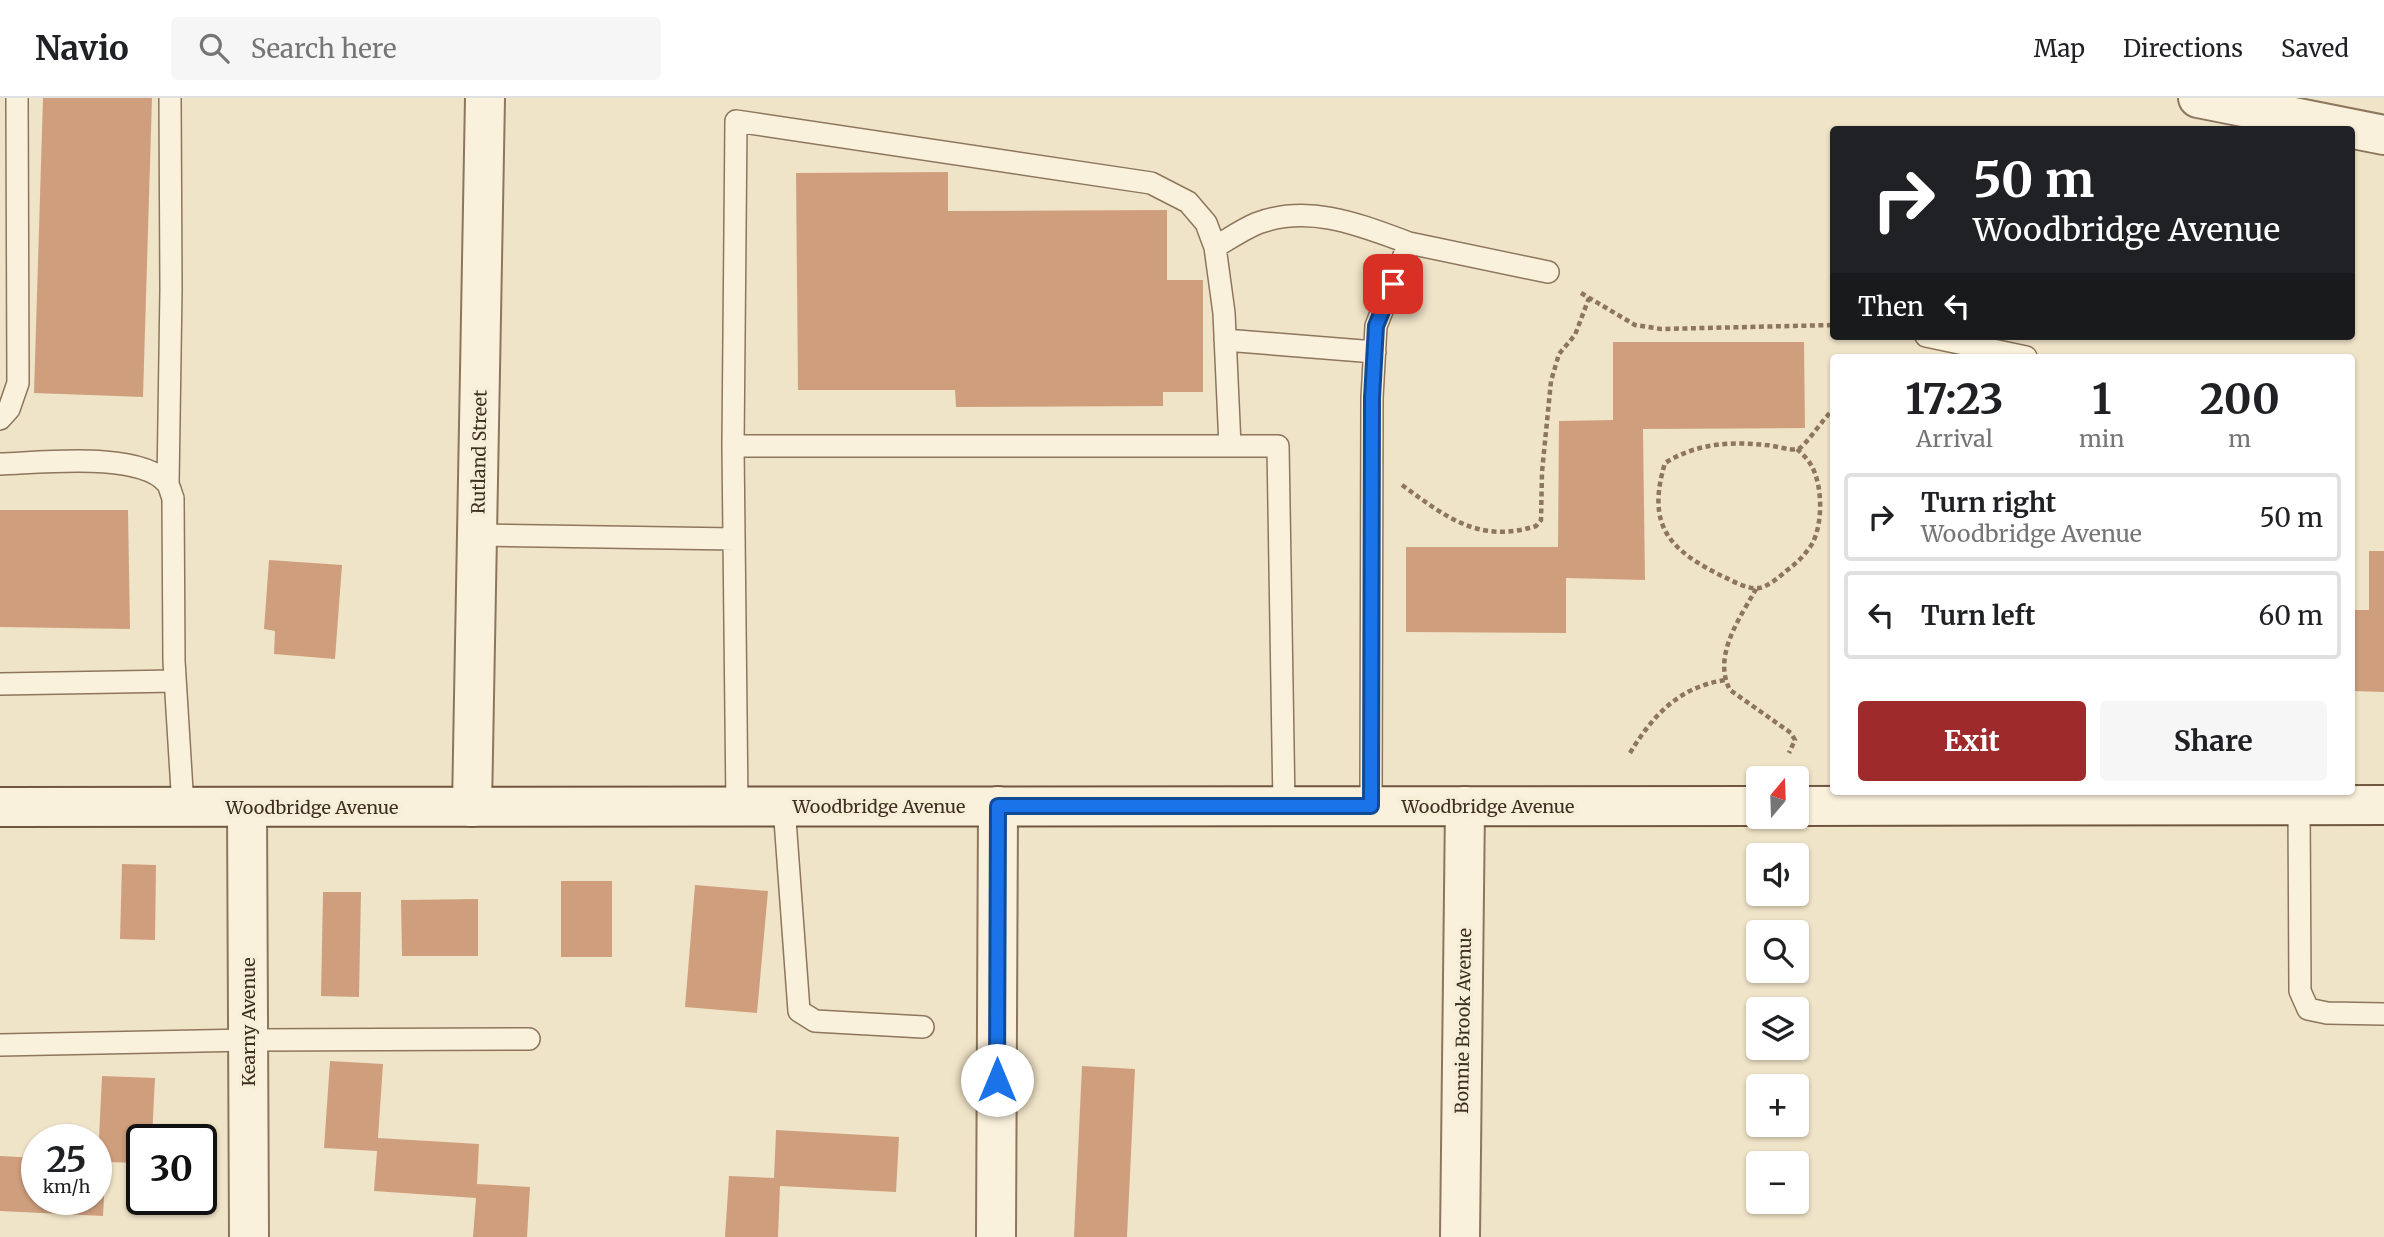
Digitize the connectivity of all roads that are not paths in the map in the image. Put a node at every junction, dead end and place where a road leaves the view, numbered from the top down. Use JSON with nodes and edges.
{"nodes":[{"id":1,"x":17,"y":98,"type":"edge"},
{"id":2,"x":170,"y":98,"type":"edge"},
{"id":3,"x":485,"y":98,"type":"edge"},
{"id":4,"x":2199,"y":98,"type":"edge"},
{"id":5,"x":2339,"y":126,"type":"edge"},
{"id":6,"x":2355,"y":129,"type":"edge"},
{"id":7,"x":2384,"y":135,"type":"edge"},
{"id":8,"x":1409,"y":243,"type":"junction"},
{"id":9,"x":1215,"y":247,"type":"junction"},
{"id":10,"x":1548,"y":272,"type":"dead end"},
{"id":11,"x":1225,"y":340,"type":"junction"},
{"id":12,"x":1945,"y":340,"type":"edge"},
{"id":13,"x":1375,"y":352,"type":"junction"},
{"id":14,"x":2012,"y":354,"type":"edge"},
{"id":15,"x":0,"y":419,"type":"edge"},
{"id":16,"x":733,"y":446,"type":"junction"},
{"id":17,"x":1230,"y":446,"type":"junction"},
{"id":18,"x":0,"y":464,"type":"edge"},
{"id":19,"x":169,"y":484,"type":"junction"},
{"id":20,"x":477,"y":535,"type":"junction"},
{"id":21,"x":734,"y":538,"type":"junction"},
{"id":22,"x":175,"y":681,"type":"junction"},
{"id":23,"x":0,"y":684,"type":"edge"},
{"id":24,"x":2257,"y":798,"type":"edge"},
{"id":25,"x":2384,"y":805,"type":"edge"},
{"id":26,"x":737,"y":806,"type":"junction"},
{"id":27,"x":784,"y":806,"type":"junction"},
{"id":28,"x":998,"y":806,"type":"junction"},
{"id":29,"x":1284,"y":806,"type":"junction"},
{"id":30,"x":1371,"y":806,"type":"junction"},
{"id":31,"x":1465,"y":806,"type":"junction"},
{"id":32,"x":1746,"y":806,"type":"edge"},
{"id":33,"x":1810,"y":806,"type":"edge"},
{"id":34,"x":2299,"y":806,"type":"junction"},
{"id":35,"x":0,"y":807,"type":"edge"},
{"id":36,"x":183,"y":807,"type":"junction"},
{"id":37,"x":247,"y":807,"type":"junction"},
{"id":38,"x":472,"y":807,"type":"junction"},
{"id":39,"x":2384,"y":1014,"type":"edge"},
{"id":40,"x":923,"y":1027,"type":"dead end"},
{"id":41,"x":530,"y":1039,"type":"dead end"},
{"id":42,"x":248,"y":1040,"type":"junction"},
{"id":43,"x":0,"y":1045,"type":"edge"},
{"id":44,"x":249,"y":1237,"type":"edge"},
{"id":45,"x":996,"y":1237,"type":"edge"},
{"id":46,"x":1460,"y":1237,"type":"edge"}],
"edges":[{"from":1,"to":15,"type":"lane"},
{"from":2,"to":19,"type":"lane"},
{"from":3,"to":20,"type":"main road","name":"Rutland Street"},
{"from":4,"to":5,"type":"main road"},
{"from":6,"to":7,"type":"main road"},
{"from":8,"to":9,"type":"lane"},
{"from":8,"to":10,"type":"lane"},
{"from":8,"to":13,"type":"lane"},
{"from":9,"to":11,"type":"lane"},
{"from":9,"to":16,"type":"lane"},
{"from":11,"to":13,"type":"lane"},
{"from":11,"to":17,"type":"lane"},
{"from":12,"to":14,"type":"lane"},
{"from":13,"to":30,"type":"lane"},
{"from":16,"to":17,"type":"lane"},
{"from":16,"to":21,"type":"lane"},
{"from":17,"to":29,"type":"lane"},
{"from":18,"to":19,"type":"lane"},
{"from":19,"to":22,"type":"lane"},
{"from":20,"to":21,"type":"lane"},
{"from":20,"to":38,"type":"main road","name":"Rutland Street"},
{"from":21,"to":26,"type":"lane"},
{"from":22,"to":23,"type":"lane"},
{"from":22,"to":36,"type":"lane"},
{"from":24,"to":33,"type":"main road"},
{"from":24,"to":34,"type":"main road"},
{"from":25,"to":34,"type":"main road"},
{"from":26,"to":27,"type":"main road","name":"Woodbridge Avenue"},
{"from":26,"to":38,"type":"main road","name":"Woodbridge Avenue"},
{"from":27,"to":28,"type":"main road","name":"Woodbridge Avenue"},
{"from":27,"to":40,"type":"lane"},
{"from":28,"to":29,"type":"main road","name":"Woodbridge Avenue"},
{"from":28,"to":45,"type":"main road"},
{"from":29,"to":30,"type":"main road","name":"Woodbridge Avenue"},
{"from":30,"to":31,"type":"main road","name":"Woodbridge Avenue"},
{"from":31,"to":32,"type":"main road","name":"Woodbridge Avenue"},
{"from":31,"to":46,"type":"main road","name":"Bonnie Brook Avenue"},
{"from":34,"to":39,"type":"lane"},
{"from":35,"to":36,"type":"main road","name":"Woodbridge Avenue"},
{"from":36,"to":37,"type":"main road","name":"Woodbridge Avenue"},
{"from":37,"to":38,"type":"main road","name":"Woodbridge Avenue"},
{"from":37,"to":42,"type":"main road","name":"Kearny Avenue"},
{"from":41,"to":42,"type":"lane"},
{"from":42,"to":43,"type":"lane"},
{"from":42,"to":44,"type":"main road","name":"Kearny Avenue"}]}
